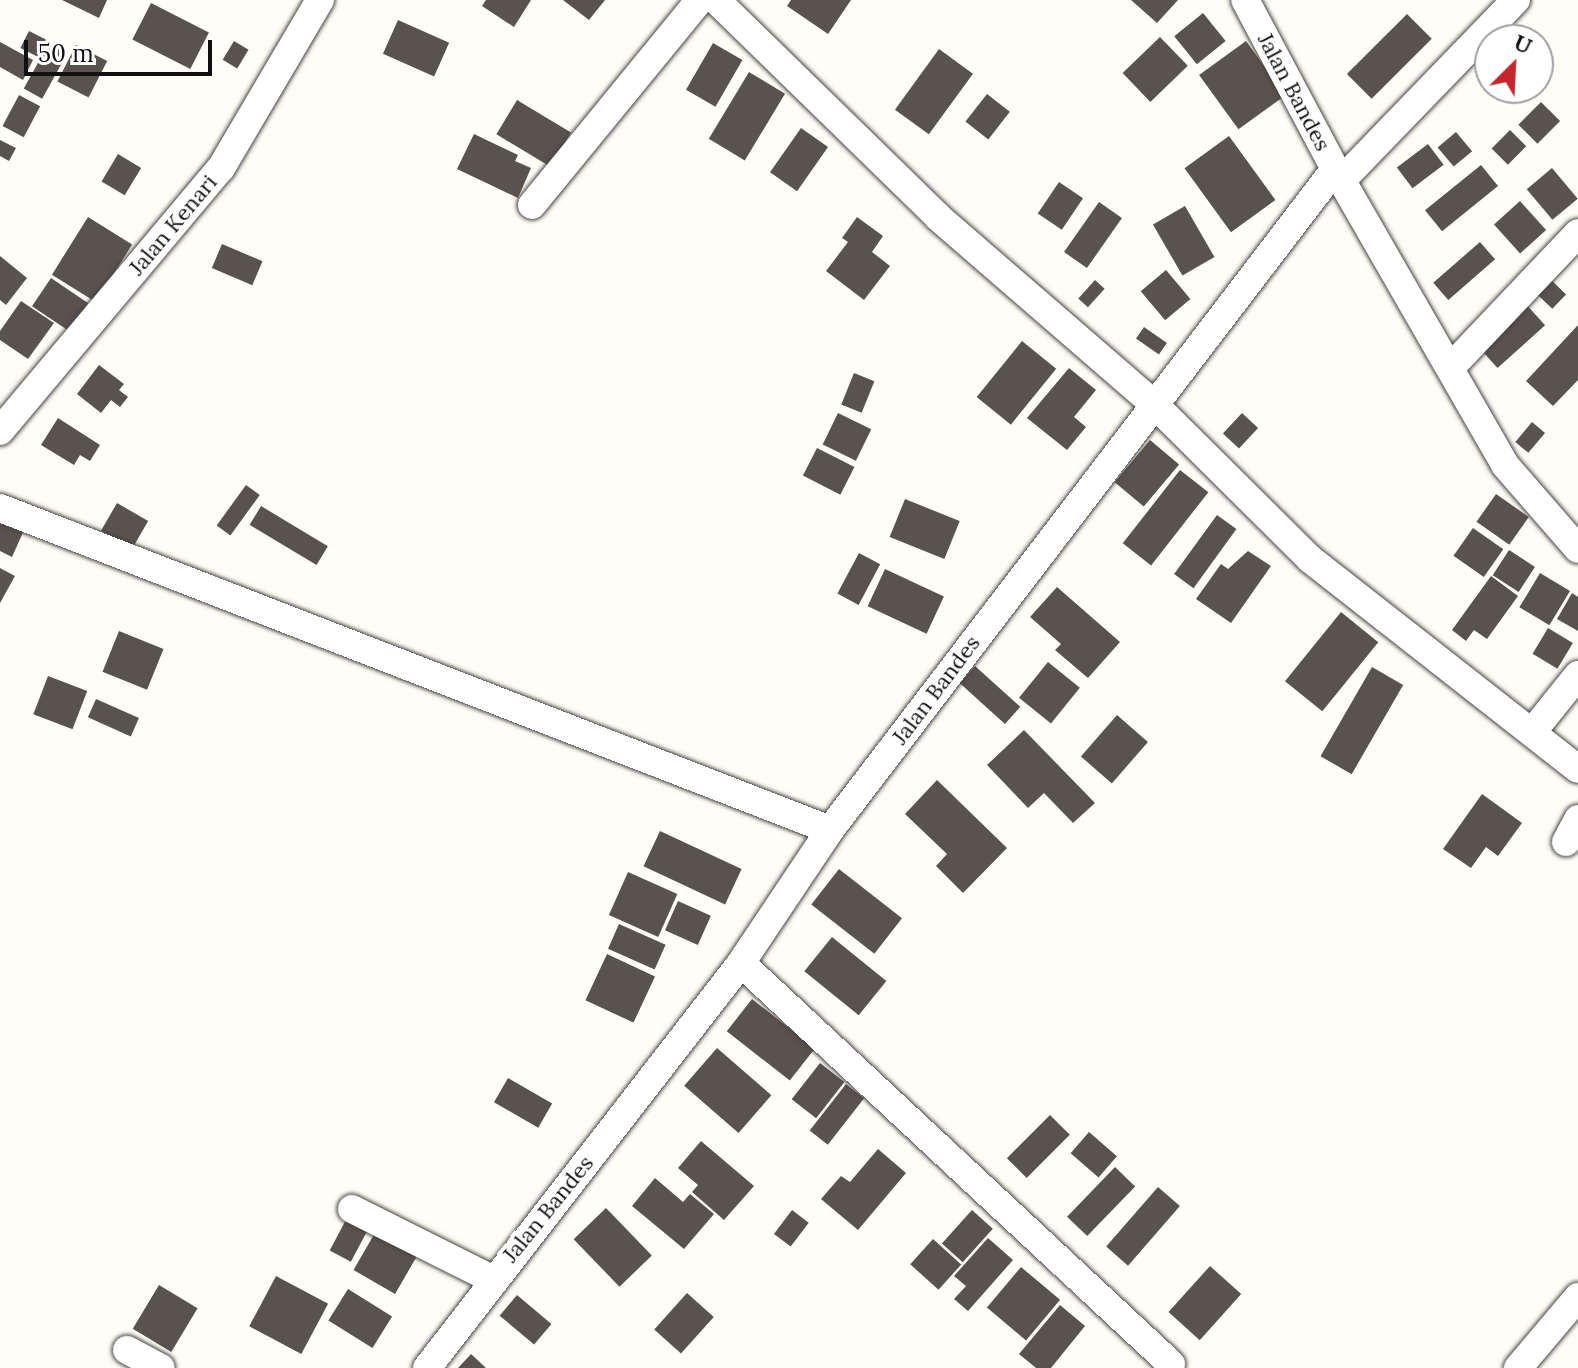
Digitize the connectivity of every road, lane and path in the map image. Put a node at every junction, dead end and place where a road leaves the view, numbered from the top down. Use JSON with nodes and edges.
{"nodes":[{"id":1,"x":320,"y":0,"type":"edge"},
{"id":2,"x":700,"y":0,"type":"edge"},
{"id":3,"x":716,"y":0,"type":"edge"},
{"id":4,"x":1245,"y":0,"type":"edge"},
{"id":5,"x":1516,"y":0,"type":"edge"},
{"id":6,"x":1338,"y":175,"type":"junction"},
{"id":7,"x":532,"y":205,"type":"dead end"},
{"id":8,"x":1578,"y":233,"type":"edge"},
{"id":9,"x":1452,"y":366,"type":"junction"},
{"id":10,"x":1153,"y":403,"type":"junction"},
{"id":11,"x":0,"y":431,"type":"edge"},
{"id":12,"x":0,"y":508,"type":"edge"},
{"id":13,"x":1578,"y":549,"type":"edge"},
{"id":14,"x":1578,"y":675,"type":"edge"},
{"id":15,"x":1533,"y":731,"type":"junction"},
{"id":16,"x":1578,"y":769,"type":"edge"},
{"id":17,"x":830,"y":830,"type":"junction"},
{"id":18,"x":741,"y":963,"type":"junction"},
{"id":19,"x":352,"y":1209,"type":"dead end"},
{"id":20,"x":492,"y":1279,"type":"junction"},
{"id":21,"x":1578,"y":1297,"type":"edge"},
{"id":22,"x":127,"y":1350,"type":"dead end"},
{"id":23,"x":1171,"y":1364,"type":"dead end"},
{"id":24,"x":161,"y":1368,"type":"edge"},
{"id":25,"x":427,"y":1368,"type":"edge"},
{"id":26,"x":1518,"y":1368,"type":"edge"}],
"edges":[{"from":1,"to":11,"type":"street","name":"Jalan Kenari"},
{"from":2,"to":7,"type":"street"},
{"from":3,"to":10,"type":"street"},
{"from":4,"to":6,"type":"street","name":"Jalan Bandes"},
{"from":5,"to":6,"type":"street"},
{"from":6,"to":9,"type":"street"},
{"from":6,"to":10,"type":"street","name":"Jalan Bandes"},
{"from":8,"to":9,"type":"street"},
{"from":9,"to":13,"type":"street"},
{"from":10,"to":15,"type":"street"},
{"from":10,"to":17,"type":"street","name":"Jalan Bandes"},
{"from":12,"to":17,"type":"street"},
{"from":14,"to":15,"type":"street"},
{"from":15,"to":16,"type":"street"},
{"from":17,"to":18,"type":"street","name":"Jalan Bandes"},
{"from":18,"to":20,"type":"street","name":"Jalan Bandes"},
{"from":18,"to":23,"type":"street"},
{"from":19,"to":20,"type":"street"},
{"from":20,"to":25,"type":"street","name":"Jalan Bandes"},
{"from":21,"to":26,"type":"street"},
{"from":22,"to":24,"type":"street"}]}
